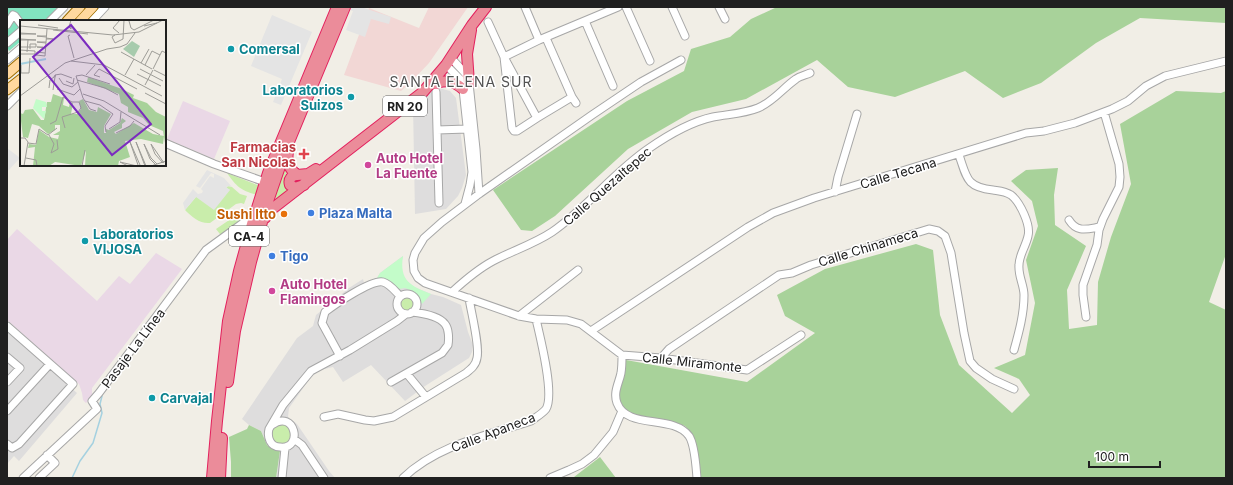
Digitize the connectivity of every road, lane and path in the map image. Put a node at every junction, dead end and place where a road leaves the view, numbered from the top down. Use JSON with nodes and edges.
{"nodes":[{"id":1,"x":72,"y":7,"type":"edge"},
{"id":2,"x":80,"y":7,"type":"edge"},
{"id":3,"x":93,"y":7,"type":"edge"},
{"id":4,"x":105,"y":7,"type":"edge"},
{"id":5,"x":337,"y":7,"type":"edge"},
{"id":6,"x":345,"y":7,"type":"edge"},
{"id":7,"x":477,"y":7,"type":"edge"},
{"id":8,"x":486,"y":7,"type":"edge"},
{"id":9,"x":525,"y":7,"type":"edge"},
{"id":10,"x":618,"y":7,"type":"edge"},
{"id":11,"x":626,"y":7,"type":"edge"},
{"id":12,"x":672,"y":7,"type":"edge"},
{"id":13,"x":719,"y":7,"type":"edge"},
{"id":14,"x":63,"y":8,"type":"edge"},
{"id":15,"x":725,"y":19,"type":"dead end"},
{"id":16,"x":51,"y":20,"type":"edge"},
{"id":17,"x":66,"y":20,"type":"edge"},
{"id":18,"x":67,"y":20,"type":"edge"},
{"id":19,"x":81,"y":20,"type":"edge"},
{"id":20,"x":93,"y":20,"type":"edge"},
{"id":21,"x":585,"y":21,"type":"junction"},
{"id":22,"x":488,"y":22,"type":"dead end"},
{"id":23,"x":20,"y":23,"type":"edge"},
{"id":24,"x":7,"y":25,"type":"edge"},
{"id":25,"x":472,"y":25,"type":"junction"},
{"id":26,"x":20,"y":32,"type":"edge"},
{"id":27,"x":685,"y":36,"type":"dead end"},
{"id":28,"x":546,"y":38,"type":"junction"},
{"id":29,"x":539,"y":40,"type":"junction"},
{"id":30,"x":7,"y":43,"type":"edge"},
{"id":31,"x":20,"y":49,"type":"edge"},
{"id":32,"x":504,"y":57,"type":"junction"},
{"id":33,"x":7,"y":60,"type":"edge"},
{"id":34,"x":681,"y":60,"type":"dead end"},
{"id":35,"x":650,"y":61,"type":"dead end"},
{"id":36,"x":1226,"y":61,"type":"edge"},
{"id":37,"x":448,"y":62,"type":"junction"},
{"id":38,"x":20,"y":63,"type":"edge"},
{"id":39,"x":20,"y":71,"type":"edge"},
{"id":40,"x":810,"y":73,"type":"dead end"},
{"id":41,"x":7,"y":74,"type":"edge"},
{"id":42,"x":20,"y":80,"type":"edge"},
{"id":43,"x":7,"y":81,"type":"edge"},
{"id":44,"x":466,"y":86,"type":"junction"},
{"id":45,"x":613,"y":86,"type":"dead end"},
{"id":46,"x":433,"y":88,"type":"junction"},
{"id":47,"x":7,"y":90,"type":"edge"},
{"id":48,"x":20,"y":93,"type":"edge"},
{"id":49,"x":7,"y":106,"type":"edge"},
{"id":50,"x":1104,"y":112,"type":"junction"},
{"id":51,"x":857,"y":114,"type":"dead end"},
{"id":52,"x":537,"y":118,"type":"junction"},
{"id":53,"x":467,"y":129,"type":"junction"},
{"id":54,"x":437,"y":130,"type":"junction"},
{"id":55,"x":292,"y":135,"type":"junction"},
{"id":56,"x":166,"y":143,"type":"edge"},
{"id":57,"x":959,"y":155,"type":"junction"},
{"id":58,"x":298,"y":175,"type":"junction"},
{"id":59,"x":265,"y":182,"type":"junction"},
{"id":60,"x":304,"y":185,"type":"junction"},
{"id":61,"x":835,"y":192,"type":"junction"},
{"id":62,"x":479,"y":194,"type":"junction"},
{"id":63,"x":439,"y":202,"type":"dead end"},
{"id":64,"x":464,"y":204,"type":"junction"},
{"id":65,"x":1069,"y":220,"type":"dead end"},
{"id":66,"x":257,"y":224,"type":"junction"},
{"id":67,"x":1100,"y":227,"type":"junction"},
{"id":68,"x":578,"y":270,"type":"dead end"},
{"id":69,"x":452,"y":292,"type":"junction"},
{"id":70,"x":400,"y":296,"type":"junction"},
{"id":71,"x":469,"y":298,"type":"junction"},
{"id":72,"x":416,"y":300,"type":"junction"},
{"id":73,"x":397,"y":307,"type":"junction"},
{"id":74,"x":409,"y":313,"type":"junction"},
{"id":75,"x":422,"y":313,"type":"junction"},
{"id":76,"x":519,"y":316,"type":"junction"},
{"id":77,"x":1086,"y":317,"type":"dead end"},
{"id":78,"x":536,"y":319,"type":"junction"},
{"id":79,"x":397,"y":321,"type":"junction"},
{"id":80,"x":9,"y":331,"type":"edge"},
{"id":81,"x":591,"y":331,"type":"junction"},
{"id":82,"x":800,"y":335,"type":"dead end"},
{"id":83,"x":1014,"y":350,"type":"dead end"},
{"id":84,"x":622,"y":355,"type":"junction"},
{"id":85,"x":340,"y":356,"type":"junction"},
{"id":86,"x":7,"y":357,"type":"edge"},
{"id":87,"x":661,"y":358,"type":"junction"},
{"id":88,"x":50,"y":364,"type":"junction"},
{"id":89,"x":407,"y":374,"type":"junction"},
{"id":90,"x":7,"y":382,"type":"edge"},
{"id":91,"x":391,"y":382,"type":"dead end"},
{"id":92,"x":1014,"y":389,"type":"dead end"},
{"id":93,"x":426,"y":397,"type":"junction"},
{"id":94,"x":283,"y":405,"type":"junction"},
{"id":95,"x":622,"y":411,"type":"junction"},
{"id":96,"x":7,"y":412,"type":"edge"},
{"id":97,"x":324,"y":417,"type":"dead end"},
{"id":98,"x":286,"y":422,"type":"junction"},
{"id":99,"x":272,"y":425,"type":"junction"},
{"id":100,"x":7,"y":444,"type":"edge"},
{"id":101,"x":288,"y":444,"type":"junction"},
{"id":102,"x":47,"y":455,"type":"junction"},
{"id":103,"x":42,"y":477,"type":"edge"},
{"id":104,"x":23,"y":478,"type":"edge"},
{"id":105,"x":212,"y":478,"type":"edge"},
{"id":106,"x":220,"y":478,"type":"edge"},
{"id":107,"x":282,"y":478,"type":"edge"},
{"id":108,"x":324,"y":478,"type":"edge"},
{"id":109,"x":403,"y":478,"type":"edge"},
{"id":110,"x":550,"y":478,"type":"edge"},
{"id":111,"x":697,"y":478,"type":"edge"}],
"edges":[{"from":1,"to":17,"type":"main road"},
{"from":2,"to":18,"type":"main road"},
{"from":3,"to":19,"type":"main road"},
{"from":4,"to":20,"type":"street"},
{"from":5,"to":59,"type":"highway","number":"CA-4"},
{"from":6,"to":55,"type":"highway","number":"CA-4"},
{"from":7,"to":58,"type":"highway","number":"RN 20"},
{"from":8,"to":25,"type":"highway","number":"RN 20"},
{"from":9,"to":29,"type":"street"},
{"from":10,"to":21,"type":"street"},
{"from":11,"to":35,"type":"street"},
{"from":12,"to":27,"type":"street"},
{"from":13,"to":15,"type":"street"},
{"from":14,"to":16,"type":"street"},
{"from":21,"to":28,"type":"street"},
{"from":21,"to":45,"type":"street"},
{"from":22,"to":32,"type":"street"},
{"from":23,"to":24,"type":"street"},
{"from":25,"to":37,"type":"highway","number":"RN 20"},
{"from":25,"to":44,"type":"highway"},
{"from":26,"to":30,"type":"street"},
{"from":28,"to":29,"type":"street"},
{"from":28,"to":52,"type":"street"},
{"from":29,"to":32,"type":"street"},
{"from":31,"to":33,"type":"street"},
{"from":32,"to":52,"type":"street"},
{"from":32,"to":52,"type":"street"},
{"from":34,"to":62,"type":"street"},
{"from":36,"to":50,"type":"street","name":"Calle Tecana"},
{"from":37,"to":44,"type":"street"},
{"from":37,"to":46,"type":"highway","number":"RN 20"},
{"from":38,"to":41,"type":"main road"},
{"from":39,"to":43,"type":"main road"},
{"from":40,"to":69,"type":"street","name":"Calle Quezaltepec"},
{"from":42,"to":47,"type":"main road"},
{"from":44,"to":46,"type":"highway"},
{"from":44,"to":53,"type":"street"},
{"from":44,"to":62,"type":"street"},
{"from":46,"to":54,"type":"street"},
{"from":46,"to":60,"type":"highway","number":"RN 20"},
{"from":48,"to":49,"type":"street"},
{"from":50,"to":57,"type":"street","name":"Calle Tecana"},
{"from":50,"to":67,"type":"street"},
{"from":51,"to":61,"type":"street"},
{"from":53,"to":54,"type":"street"},
{"from":53,"to":64,"type":"street"},
{"from":54,"to":63,"type":"street"},
{"from":55,"to":58,"type":"highway"},
{"from":55,"to":66,"type":"highway","number":"CA-4"},
{"from":56,"to":59,"type":"street"},
{"from":57,"to":61,"type":"street","name":"Calle Tecana"},
{"from":57,"to":83,"type":"street"},
{"from":58,"to":60,"type":"highway"},
{"from":59,"to":66,"type":"highway","number":"CA-4"},
{"from":60,"to":66,"type":"highway","number":"RN 20"},
{"from":61,"to":81,"type":"street","name":"Calle Tecana"},
{"from":62,"to":64,"type":"street"},
{"from":64,"to":69,"type":"street"},
{"from":65,"to":67,"type":"street"},
{"from":66,"to":102,"type":"street","name":"Pasaje La Línea"},
{"from":66,"to":105,"type":"highway","number":"CA-4"},
{"from":66,"to":106,"type":"highway","number":"CA-4"},
{"from":67,"to":77,"type":"street"},
{"from":68,"to":76,"type":"street"},
{"from":69,"to":71,"type":"street"},
{"from":70,"to":72,"type":"street"},
{"from":70,"to":73,"type":"street"},
{"from":70,"to":85,"type":"street"},
{"from":71,"to":76,"type":"street"},
{"from":71,"to":93,"type":"street"},
{"from":72,"to":74,"type":"street"},
{"from":72,"to":75,"type":"street"},
{"from":73,"to":74,"type":"street"},
{"from":73,"to":79,"type":"street"},
{"from":74,"to":75,"type":"street"},
{"from":74,"to":79,"type":"street"},
{"from":75,"to":89,"type":"street"},
{"from":76,"to":78,"type":"street"},
{"from":78,"to":81,"type":"street"},
{"from":78,"to":109,"type":"street","name":"Calle Apaneca"},
{"from":79,"to":85,"type":"street"},
{"from":80,"to":88,"type":"street"},
{"from":81,"to":84,"type":"street"},
{"from":82,"to":87,"type":"street","name":"Calle Miramonte"},
{"from":84,"to":87,"type":"street","name":"Calle Miramonte"},
{"from":84,"to":95,"type":"street"},
{"from":85,"to":94,"type":"street"},
{"from":86,"to":90,"type":"street"},
{"from":87,"to":92,"type":"street","name":"Calle Chinameca"},
{"from":88,"to":96,"type":"street"},
{"from":88,"to":100,"type":"street"},
{"from":89,"to":91,"type":"street"},
{"from":89,"to":93,"type":"street"},
{"from":93,"to":97,"type":"street"},
{"from":94,"to":98,"type":"street"},
{"from":94,"to":99,"type":"street"},
{"from":95,"to":110,"type":"street"},
{"from":95,"to":111,"type":"street"},
{"from":98,"to":99,"type":"street"},
{"from":98,"to":101,"type":"street"},
{"from":99,"to":101,"type":"street"},
{"from":101,"to":107,"type":"street"},
{"from":101,"to":108,"type":"street"},
{"from":102,"to":103,"type":"street"},
{"from":102,"to":104,"type":"street","name":"Pasaje La Línea"}]}
